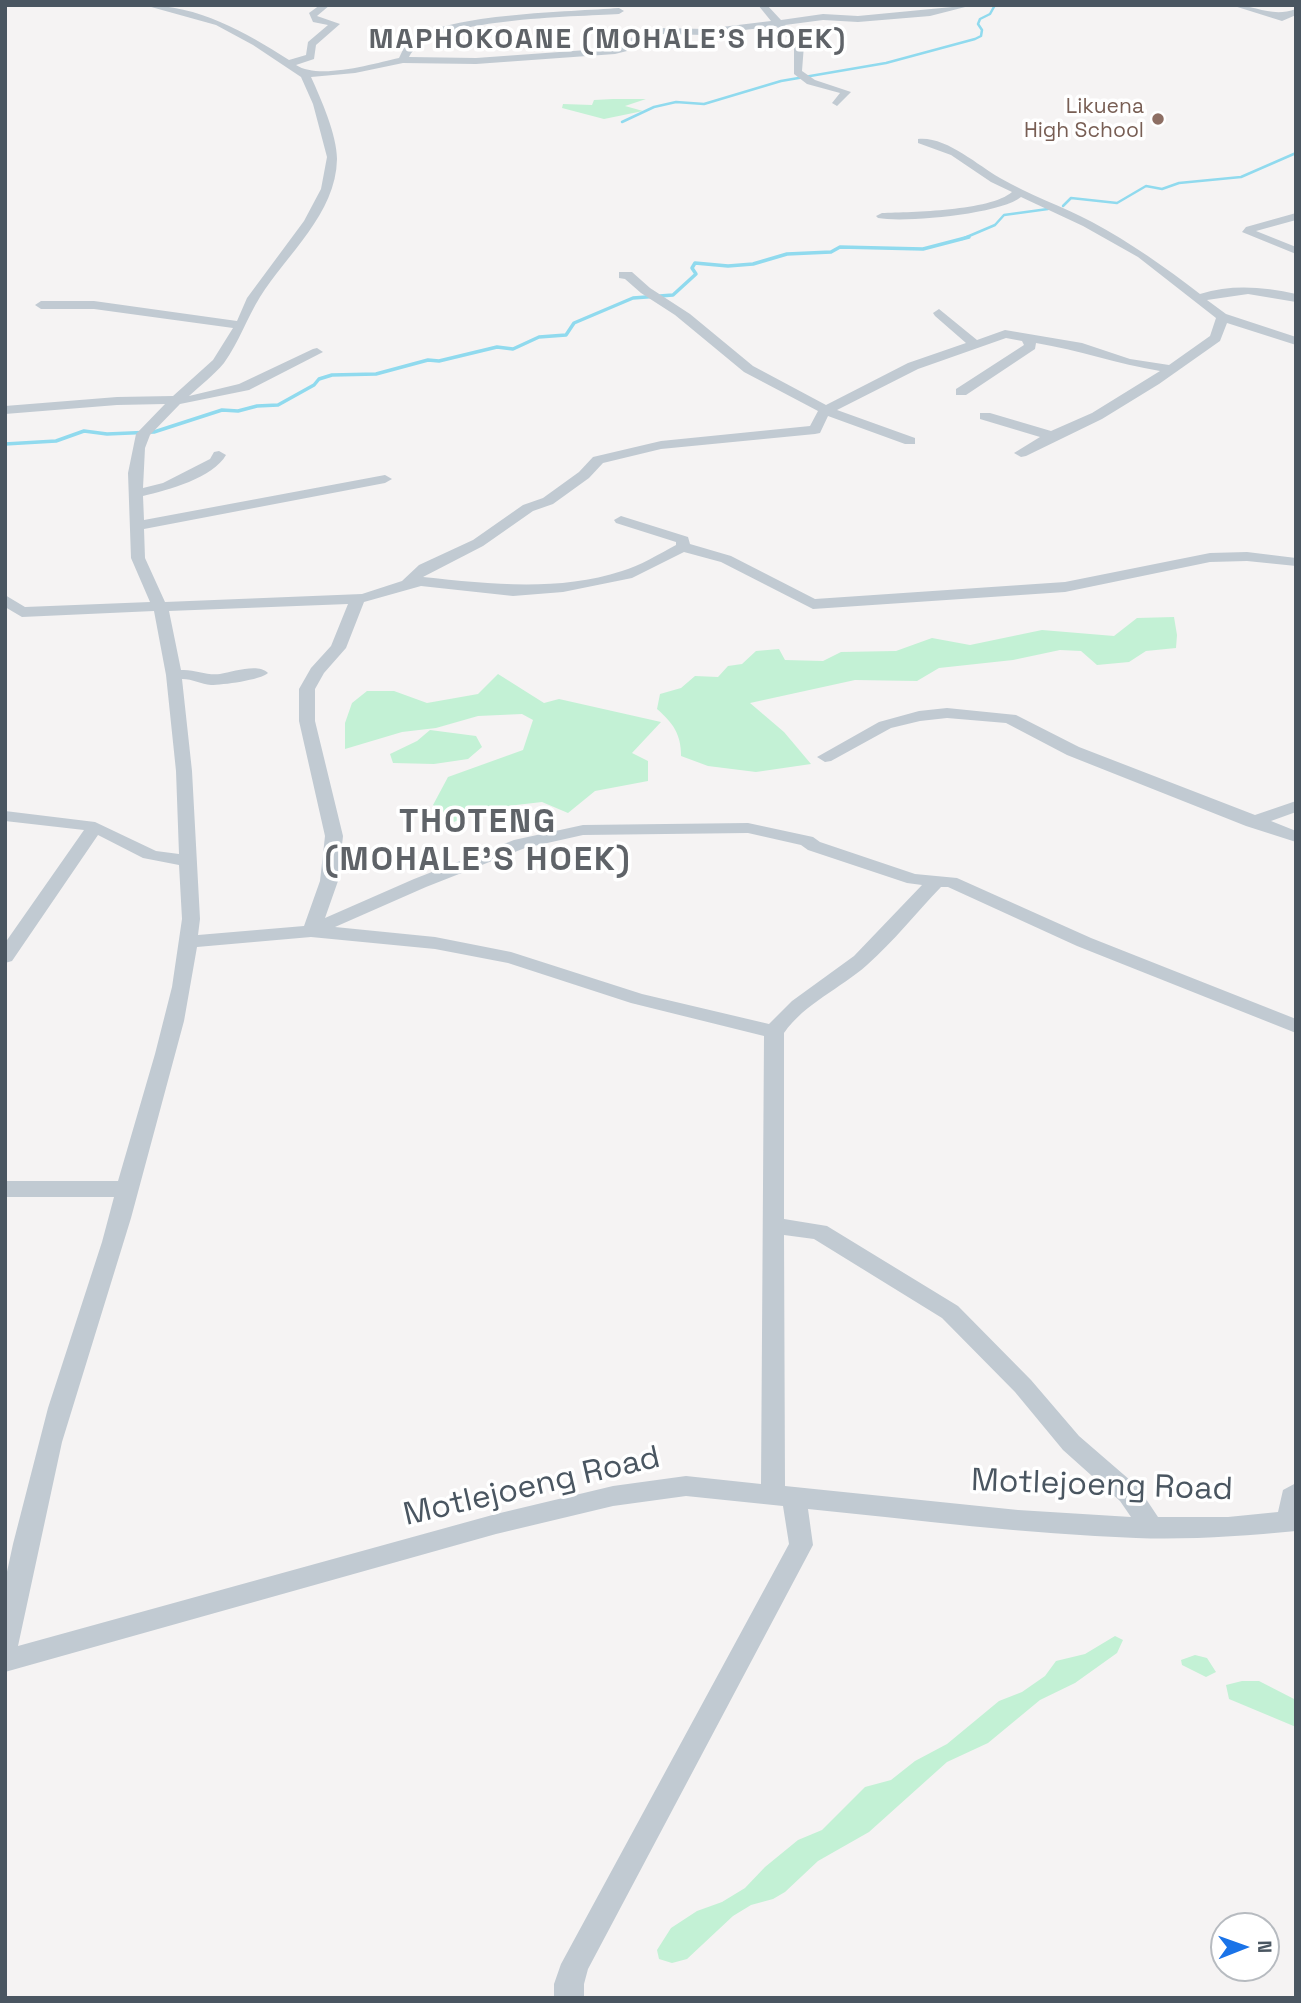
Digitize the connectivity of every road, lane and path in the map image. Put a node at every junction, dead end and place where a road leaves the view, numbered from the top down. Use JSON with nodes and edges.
{"nodes":[{"id":1,"x":148,"y":5,"type":"edge"},
{"id":2,"x":326,"y":5,"type":"edge"},
{"id":3,"x":762,"y":5,"type":"edge"},
{"id":4,"x":809,"y":5,"type":"edge"},
{"id":5,"x":969,"y":5,"type":"edge"},
{"id":6,"x":1235,"y":5,"type":"edge"},
{"id":7,"x":620,"y":8,"type":"edge"},
{"id":8,"x":1296,"y":12,"type":"edge"},
{"id":9,"x":823,"y":17,"type":"junction"},
{"id":10,"x":780,"y":22,"type":"junction"},
{"id":11,"x":624,"y":34,"type":"junction"},
{"id":12,"x":403,"y":60,"type":"junction"},
{"id":13,"x":287,"y":64,"type":"junction"},
{"id":14,"x":304,"y":75,"type":"junction"},
{"id":15,"x":837,"y":103,"type":"dead end"},
{"id":16,"x":922,"y":141,"type":"dead end"},
{"id":17,"x":1018,"y":192,"type":"junction"},
{"id":18,"x":882,"y":216,"type":"dead end"},
{"id":19,"x":1296,"y":216,"type":"edge"},
{"id":20,"x":1296,"y":251,"type":"edge"},
{"id":21,"x":623,"y":275,"type":"dead end"},
{"id":22,"x":1200,"y":298,"type":"junction"},
{"id":23,"x":1296,"y":298,"type":"edge"},
{"id":24,"x":41,"y":305,"type":"dead end"},
{"id":25,"x":939,"y":313,"type":"dead end"},
{"id":26,"x":1222,"y":317,"type":"junction"},
{"id":27,"x":241,"y":325,"type":"junction"},
{"id":28,"x":1027,"y":338,"type":"junction"},
{"id":29,"x":1296,"y":341,"type":"edge"},
{"id":30,"x":974,"y":344,"type":"junction"},
{"id":31,"x":317,"y":352,"type":"dead end"},
{"id":32,"x":1169,"y":369,"type":"junction"},
{"id":33,"x":961,"y":393,"type":"dead end"},
{"id":34,"x":177,"y":401,"type":"junction"},
{"id":35,"x":5,"y":410,"type":"edge"},
{"id":36,"x":826,"y":411,"type":"junction"},
{"id":37,"x":985,"y":416,"type":"dead end"},
{"id":38,"x":1052,"y":436,"type":"junction"},
{"id":39,"x":910,"y":441,"type":"dead end"},
{"id":40,"x":1021,"y":453,"type":"dead end"},
{"id":41,"x":219,"y":455,"type":"dead end"},
{"id":42,"x":385,"y":479,"type":"dead end"},
{"id":43,"x":137,"y":493,"type":"junction"},
{"id":44,"x":621,"y":520,"type":"dead end"},
{"id":45,"x":137,"y":526,"type":"junction"},
{"id":46,"x":682,"y":547,"type":"junction"},
{"id":47,"x":1296,"y":562,"type":"edge"},
{"id":48,"x":408,"y":582,"type":"junction"},
{"id":49,"x":5,"y":599,"type":"edge"},
{"id":50,"x":358,"y":599,"type":"junction"},
{"id":51,"x":160,"y":608,"type":"junction"},
{"id":52,"x":260,"y":673,"type":"dead end"},
{"id":53,"x":174,"y":676,"type":"junction"},
{"id":54,"x":825,"y":757,"type":"dead end"},
{"id":55,"x":1296,"y":806,"type":"edge"},
{"id":56,"x":5,"y":816,"type":"edge"},
{"id":57,"x":1252,"y":822,"type":"junction"},
{"id":58,"x":95,"y":827,"type":"junction"},
{"id":59,"x":1296,"y":837,"type":"edge"},
{"id":60,"x":187,"y":859,"type":"junction"},
{"id":61,"x":936,"y":881,"type":"junction"},
{"id":62,"x":311,"y":931,"type":"junction"},
{"id":63,"x":189,"y":942,"type":"junction"},
{"id":64,"x":5,"y":957,"type":"edge"},
{"id":65,"x":1296,"y":1027,"type":"edge"},
{"id":66,"x":774,"y":1032,"type":"junction"},
{"id":67,"x":5,"y":1189,"type":"edge"},
{"id":68,"x":127,"y":1189,"type":"junction"},
{"id":69,"x":774,"y":1225,"type":"junction"},
{"id":70,"x":1296,"y":1493,"type":"edge"},
{"id":71,"x":784,"y":1497,"type":"junction"},
{"id":72,"x":1292,"y":1522,"type":"edge"},
{"id":73,"x":1151,"y":1528,"type":"junction"},
{"id":74,"x":5,"y":1647,"type":"edge"},
{"id":75,"x":5,"y":1661,"type":"edge"},
{"id":76,"x":569,"y":1998,"type":"edge"}],
"edges":[{"from":1,"to":13,"type":"street"},
{"from":2,"to":13,"type":"street"},
{"from":3,"to":10,"type":"street"},
{"from":4,"to":9,"type":"street"},
{"from":5,"to":9,"type":"street"},
{"from":6,"to":8,"type":"street"},
{"from":7,"to":11,"type":"street"},
{"from":7,"to":12,"type":"street"},
{"from":9,"to":10,"type":"street"},
{"from":10,"to":11,"type":"street"},
{"from":10,"to":15,"type":"street"},
{"from":11,"to":12,"type":"street"},
{"from":12,"to":14,"type":"street"},
{"from":13,"to":14,"type":"street"},
{"from":14,"to":27,"type":"street"},
{"from":16,"to":17,"type":"street"},
{"from":17,"to":18,"type":"street"},
{"from":17,"to":22,"type":"street"},
{"from":19,"to":20,"type":"street"},
{"from":21,"to":36,"type":"street"},
{"from":22,"to":23,"type":"street"},
{"from":22,"to":26,"type":"street"},
{"from":24,"to":27,"type":"street"},
{"from":25,"to":30,"type":"street"},
{"from":26,"to":29,"type":"street"},
{"from":26,"to":32,"type":"street"},
{"from":27,"to":34,"type":"street"},
{"from":28,"to":30,"type":"street"},
{"from":28,"to":32,"type":"street"},
{"from":28,"to":33,"type":"street"},
{"from":30,"to":36,"type":"street"},
{"from":31,"to":34,"type":"street"},
{"from":32,"to":38,"type":"street"},
{"from":34,"to":35,"type":"street"},
{"from":34,"to":43,"type":"street"},
{"from":36,"to":39,"type":"street"},
{"from":36,"to":48,"type":"street"},
{"from":37,"to":38,"type":"street"},
{"from":38,"to":40,"type":"street"},
{"from":41,"to":43,"type":"street"},
{"from":42,"to":45,"type":"street"},
{"from":43,"to":45,"type":"street"},
{"from":44,"to":46,"type":"street"},
{"from":45,"to":51,"type":"street"},
{"from":46,"to":47,"type":"street"},
{"from":46,"to":48,"type":"street"},
{"from":48,"to":50,"type":"street"},
{"from":49,"to":51,"type":"street"},
{"from":50,"to":51,"type":"street"},
{"from":50,"to":62,"type":"street"},
{"from":51,"to":53,"type":"street"},
{"from":52,"to":53,"type":"street"},
{"from":53,"to":60,"type":"street"},
{"from":54,"to":57,"type":"street"},
{"from":55,"to":57,"type":"street"},
{"from":56,"to":58,"type":"street"},
{"from":57,"to":59,"type":"street"},
{"from":58,"to":60,"type":"street"},
{"from":58,"to":64,"type":"street"},
{"from":60,"to":63,"type":"street"},
{"from":61,"to":62,"type":"street"},
{"from":61,"to":65,"type":"street"},
{"from":61,"to":66,"type":"street"},
{"from":62,"to":63,"type":"street"},
{"from":62,"to":66,"type":"street"},
{"from":63,"to":68,"type":"street"},
{"from":66,"to":69,"type":"street"},
{"from":67,"to":68,"type":"street"},
{"from":68,"to":74,"type":"street"},
{"from":69,"to":71,"type":"street"},
{"from":69,"to":73,"type":"street"},
{"from":70,"to":72,"type":"street"},
{"from":71,"to":73,"type":"street","name":"Motlejoeng Road"},
{"from":71,"to":75,"type":"street","name":"Motlejoeng Road"},
{"from":71,"to":76,"type":"street"},
{"from":72,"to":73,"type":"street","name":"Motlejoeng Road"}]}
